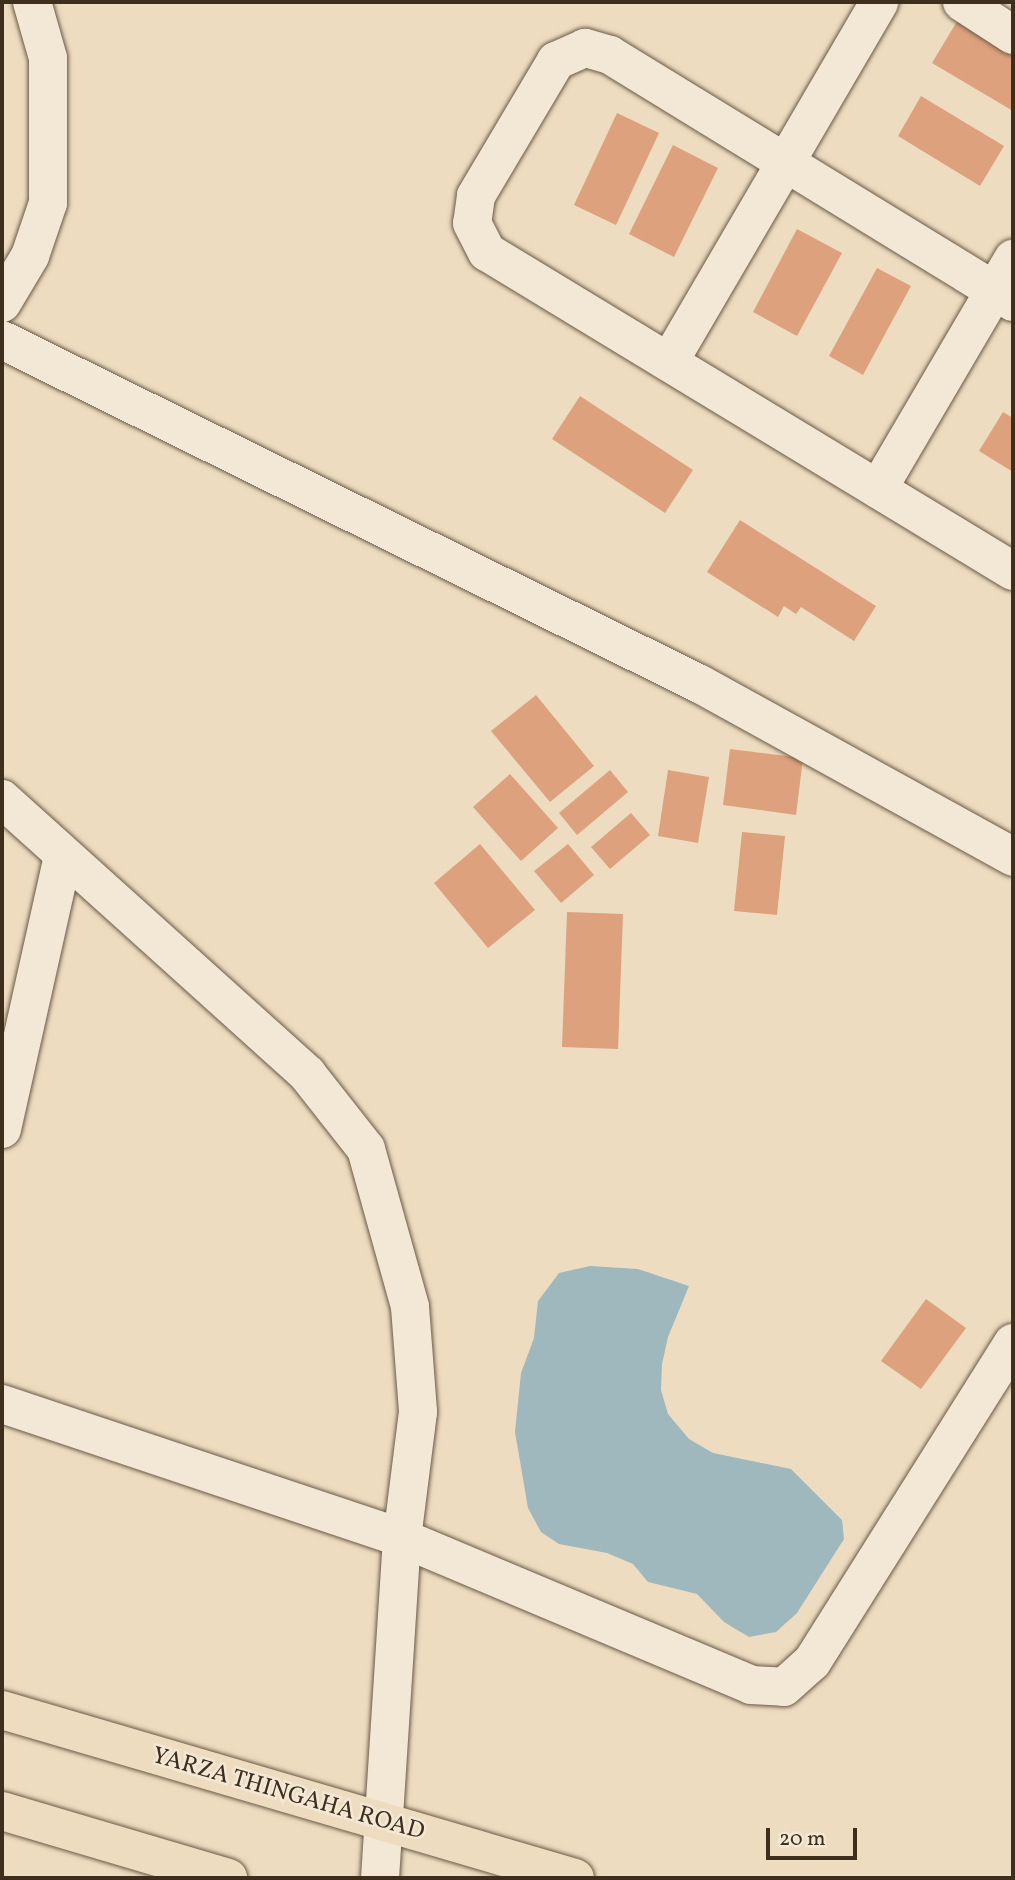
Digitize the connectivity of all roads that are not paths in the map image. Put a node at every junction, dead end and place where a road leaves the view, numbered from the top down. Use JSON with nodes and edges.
{"nodes":[{"id":1,"x":32,"y":2,"type":"edge"},
{"id":2,"x":879,"y":2,"type":"edge"},
{"id":3,"x":962,"y":2,"type":"edge"},
{"id":4,"x":1013,"y":35,"type":"edge"},
{"id":5,"x":782,"y":160,"type":"junction"},
{"id":6,"x":1007,"y":284,"type":"edge"},
{"id":7,"x":2,"y":303,"type":"edge"},
{"id":8,"x":2,"y":340,"type":"edge"},
{"id":9,"x":669,"y":362,"type":"junction"},
{"id":10,"x":878,"y":489,"type":"junction"},
{"id":11,"x":1013,"y":571,"type":"edge"},
{"id":12,"x":2,"y":799,"type":"edge"},
{"id":13,"x":1013,"y":857,"type":"edge"},
{"id":14,"x":64,"y":858,"type":"junction"},
{"id":15,"x":2,"y":1129,"type":"edge"},
{"id":16,"x":1013,"y":1343,"type":"edge"},
{"id":17,"x":2,"y":1404,"type":"edge"},
{"id":18,"x":402,"y":1538,"type":"junction"},
{"id":19,"x":2,"y":1710,"type":"edge"},
{"id":20,"x":2,"y":1811,"type":"edge"},
{"id":21,"x":381,"y":1822,"type":"junction"},
{"id":22,"x":228,"y":1878,"type":"edge"},
{"id":23,"x":380,"y":1878,"type":"edge"},
{"id":24,"x":575,"y":1878,"type":"edge"}],
"edges":[{"from":1,"to":7,"type":"street"},
{"from":2,"to":5,"type":"street"},
{"from":3,"to":4,"type":"street"},
{"from":5,"to":6,"type":"street"},
{"from":5,"to":9,"type":"street"},
{"from":5,"to":9,"type":"street"},
{"from":6,"to":10,"type":"street"},
{"from":8,"to":13,"type":"street"},
{"from":9,"to":10,"type":"street"},
{"from":10,"to":11,"type":"street"},
{"from":12,"to":14,"type":"street"},
{"from":14,"to":15,"type":"street"},
{"from":14,"to":18,"type":"street"},
{"from":16,"to":18,"type":"street"},
{"from":17,"to":18,"type":"street"},
{"from":18,"to":21,"type":"street"},
{"from":19,"to":21,"type":"main road","name":"YARZA THINGAHA ROAD"},
{"from":20,"to":22,"type":"main road"},
{"from":21,"to":23,"type":"street"},
{"from":21,"to":24,"type":"main road","name":"YARZA THINGAHA ROAD"}]}
